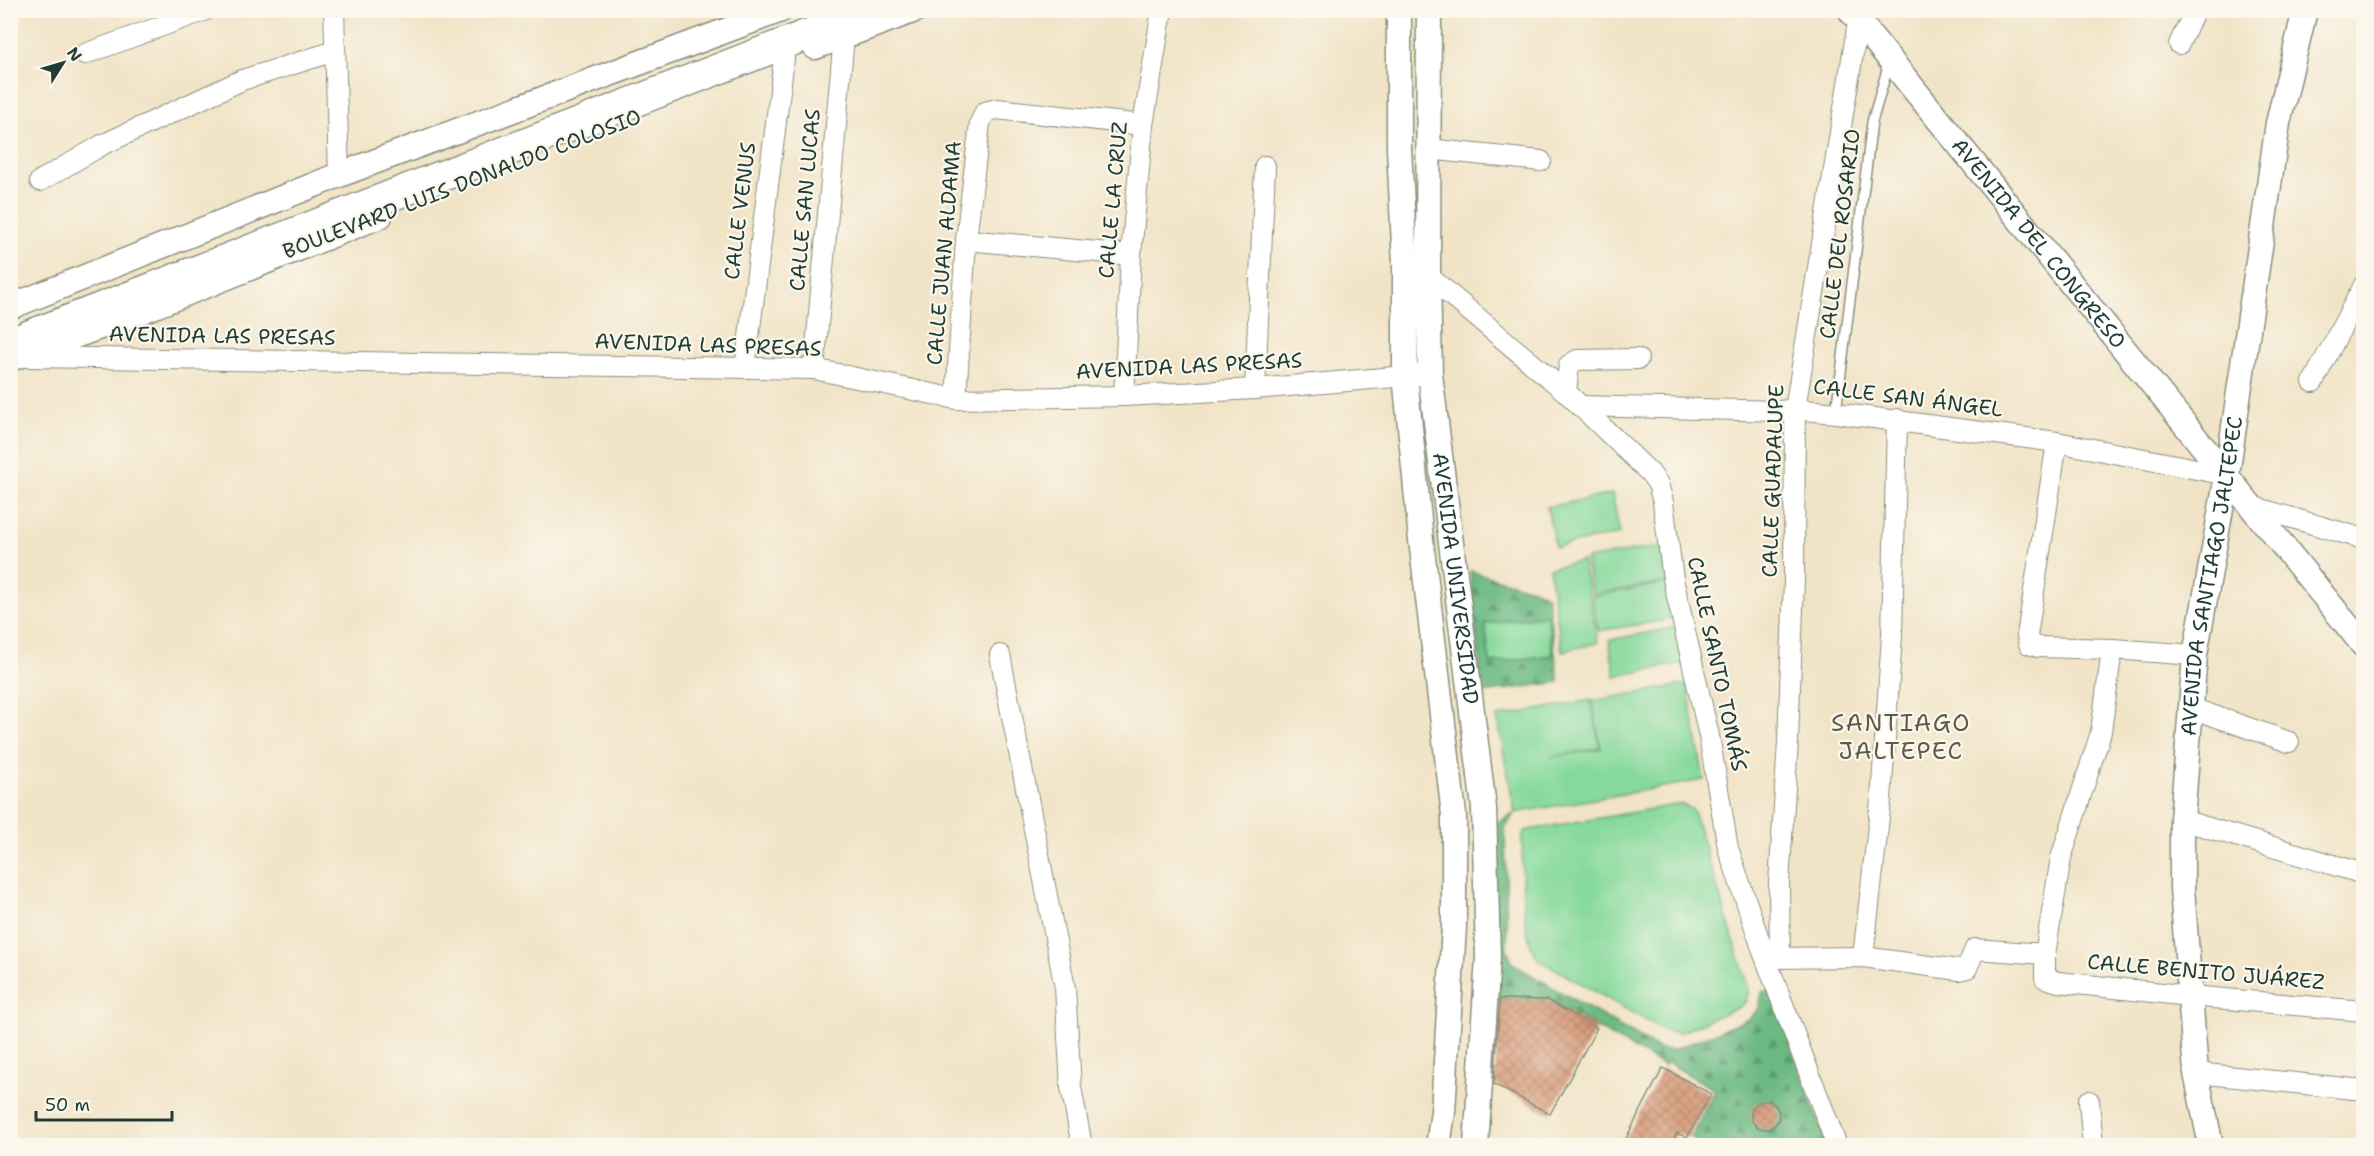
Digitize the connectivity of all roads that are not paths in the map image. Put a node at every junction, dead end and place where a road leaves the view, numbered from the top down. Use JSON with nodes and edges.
{"nodes":[{"id":1,"x":206,"y":10,"type":"edge"},
{"id":2,"x":334,"y":10,"type":"edge"},
{"id":3,"x":781,"y":10,"type":"edge"},
{"id":4,"x":915,"y":10,"type":"edge"},
{"id":5,"x":1162,"y":10,"type":"edge"},
{"id":6,"x":1399,"y":10,"type":"edge"},
{"id":7,"x":1429,"y":10,"type":"edge"},
{"id":8,"x":2195,"y":10,"type":"edge"},
{"id":9,"x":2305,"y":10,"type":"edge"},
{"id":10,"x":1855,"y":14,"type":"edge"},
{"id":11,"x":851,"y":18,"type":"edge"},
{"id":12,"x":2179,"y":44,"type":"dead end"},
{"id":13,"x":335,"y":51,"type":"junction"},
{"id":14,"x":85,"y":54,"type":"dead end"},
{"id":15,"x":784,"y":59,"type":"junction"},
{"id":16,"x":1889,"y":62,"type":"junction"},
{"id":17,"x":1143,"y":125,"type":"junction"},
{"id":18,"x":1428,"y":149,"type":"junction"},
{"id":19,"x":1541,"y":161,"type":"dead end"},
{"id":20,"x":1265,"y":166,"type":"dead end"},
{"id":21,"x":339,"y":175,"type":"junction"},
{"id":22,"x":40,"y":181,"type":"dead end"},
{"id":23,"x":966,"y":240,"type":"junction"},
{"id":24,"x":1131,"y":255,"type":"junction"},
{"id":25,"x":1428,"y":276,"type":"junction"},
{"id":26,"x":2364,"y":285,"type":"edge"},
{"id":27,"x":10,"y":308,"type":"edge"},
{"id":28,"x":10,"y":328,"type":"edge"},
{"id":29,"x":13,"y":353,"type":"edge"},
{"id":30,"x":1638,"y":359,"type":"dead end"},
{"id":31,"x":745,"y":368,"type":"junction"},
{"id":32,"x":814,"y":369,"type":"junction"},
{"id":33,"x":1430,"y":374,"type":"junction"},
{"id":34,"x":1406,"y":375,"type":"junction"},
{"id":35,"x":2313,"y":382,"type":"dead end"},
{"id":36,"x":1255,"y":388,"type":"junction"},
{"id":37,"x":1124,"y":396,"type":"junction"},
{"id":38,"x":956,"y":399,"type":"junction"},
{"id":39,"x":1573,"y":399,"type":"junction"},
{"id":40,"x":1796,"y":409,"type":"junction"},
{"id":41,"x":1836,"y":413,"type":"junction"},
{"id":42,"x":1897,"y":420,"type":"junction"},
{"id":43,"x":2057,"y":441,"type":"junction"},
{"id":44,"x":2227,"y":475,"type":"junction"},
{"id":45,"x":2251,"y":506,"type":"junction"},
{"id":46,"x":2364,"y":539,"type":"edge"},
{"id":47,"x":2364,"y":646,"type":"edge"},
{"id":48,"x":2112,"y":649,"type":"junction"},
{"id":49,"x":1000,"y":655,"type":"dead end"},
{"id":50,"x":2195,"y":655,"type":"junction"},
{"id":51,"x":2192,"y":708,"type":"junction"},
{"id":52,"x":2289,"y":742,"type":"dead end"},
{"id":53,"x":2182,"y":820,"type":"junction"},
{"id":54,"x":2364,"y":874,"type":"edge"},
{"id":55,"x":2045,"y":954,"type":"junction"},
{"id":56,"x":1863,"y":957,"type":"junction"},
{"id":57,"x":1773,"y":958,"type":"junction"},
{"id":58,"x":2190,"y":996,"type":"junction"},
{"id":59,"x":2364,"y":1011,"type":"edge"},
{"id":60,"x":2196,"y":1073,"type":"junction"},
{"id":61,"x":2364,"y":1090,"type":"edge"},
{"id":62,"x":2089,"y":1101,"type":"dead end"},
{"id":63,"x":1082,"y":1146,"type":"edge"},
{"id":64,"x":1438,"y":1146,"type":"edge"},
{"id":65,"x":1476,"y":1146,"type":"edge"},
{"id":66,"x":1838,"y":1146,"type":"edge"},
{"id":67,"x":2093,"y":1146,"type":"edge"},
{"id":68,"x":2211,"y":1146,"type":"edge"}],
"edges":[{"from":1,"to":14,"type":"street"},
{"from":2,"to":13,"type":"street"},
{"from":3,"to":21,"type":"street"},
{"from":4,"to":11,"type":"street","name":"BOULEVARD LUIS DONALDO COLOSIO"},
{"from":5,"to":17,"type":"street","name":"CALLE LA CRUZ"},
{"from":6,"to":34,"type":"street","name":"AVENIDA UNIVERSIDAD"},
{"from":7,"to":18,"type":"street","name":"AVENIDA UNIVERSIDAD"},
{"from":8,"to":12,"type":"street"},
{"from":9,"to":44,"type":"street","name":"AVENIDA SANTIAGO JALTEPEC"},
{"from":10,"to":16,"type":"street","name":"AVENIDA DEL CONGRESO"},
{"from":10,"to":40,"type":"street","name":"CALLE GUADALUPE"},
{"from":11,"to":15,"type":"street","name":"BOULEVARD LUIS DONALDO COLOSIO"},
{"from":11,"to":28,"type":"main road"},
{"from":11,"to":29,"type":"main road"},
{"from":11,"to":32,"type":"street","name":"CALLE SAN LUCAS"},
{"from":13,"to":21,"type":"street"},
{"from":13,"to":22,"type":"street"},
{"from":15,"to":29,"type":"street","name":"BOULEVARD LUIS DONALDO COLOSIO"},
{"from":15,"to":31,"type":"street","name":"CALLE VENUS"},
{"from":16,"to":41,"type":"lane","name":"CALLE DEL ROSARIO"},
{"from":16,"to":44,"type":"street","name":"AVENIDA DEL CONGRESO"},
{"from":17,"to":23,"type":"street","name":"CALLE JUAN ALDAMA"},
{"from":17,"to":24,"type":"street","name":"CALLE LA CRUZ"},
{"from":18,"to":19,"type":"street"},
{"from":18,"to":25,"type":"street","name":"AVENIDA UNIVERSIDAD"},
{"from":20,"to":36,"type":"street"},
{"from":21,"to":27,"type":"street"},
{"from":23,"to":24,"type":"street"},
{"from":23,"to":38,"type":"street","name":"CALLE JUAN ALDAMA"},
{"from":24,"to":37,"type":"street","name":"CALLE LA CRUZ"},
{"from":25,"to":33,"type":"street","name":"AVENIDA UNIVERSIDAD"},
{"from":25,"to":39,"type":"street","name":"CALLE SANTO TOMÁS"},
{"from":26,"to":35,"type":"street"},
{"from":29,"to":31,"type":"street","name":"AVENIDA LAS PRESAS"},
{"from":30,"to":39,"type":"street"},
{"from":31,"to":32,"type":"street","name":"AVENIDA LAS PRESAS"},
{"from":32,"to":38,"type":"street","name":"AVENIDA LAS PRESAS"},
{"from":33,"to":34,"type":"street","name":"AVENIDA LAS PRESAS"},
{"from":33,"to":65,"type":"street","name":"AVENIDA UNIVERSIDAD"},
{"from":34,"to":36,"type":"street","name":"AVENIDA LAS PRESAS"},
{"from":34,"to":64,"type":"street","name":"AVENIDA UNIVERSIDAD"},
{"from":36,"to":37,"type":"street","name":"AVENIDA LAS PRESAS"},
{"from":37,"to":38,"type":"street","name":"AVENIDA LAS PRESAS"},
{"from":39,"to":40,"type":"street","name":"CALLE SAN ÁNGEL"},
{"from":39,"to":57,"type":"street","name":"CALLE SANTO TOMÁS"},
{"from":40,"to":41,"type":"street","name":"CALLE SAN ÁNGEL"},
{"from":40,"to":57,"type":"street","name":"CALLE GUADALUPE"},
{"from":41,"to":42,"type":"street","name":"CALLE SAN ÁNGEL"},
{"from":42,"to":43,"type":"street","name":"CALLE SAN ÁNGEL"},
{"from":42,"to":56,"type":"street"},
{"from":43,"to":44,"type":"street","name":"CALLE SAN ÁNGEL"},
{"from":43,"to":48,"type":"street"},
{"from":44,"to":45,"type":"street","name":"AVENIDA DEL CONGRESO"},
{"from":44,"to":50,"type":"street","name":"AVENIDA SANTIAGO JALTEPEC"},
{"from":45,"to":46,"type":"street"},
{"from":45,"to":47,"type":"street","name":"AVENIDA DEL CONGRESO"},
{"from":48,"to":50,"type":"street"},
{"from":48,"to":55,"type":"street"},
{"from":49,"to":63,"type":"street"},
{"from":50,"to":51,"type":"street","name":"AVENIDA SANTIAGO JALTEPEC"},
{"from":51,"to":52,"type":"street"},
{"from":51,"to":53,"type":"street","name":"AVENIDA SANTIAGO JALTEPEC"},
{"from":53,"to":54,"type":"street"},
{"from":53,"to":58,"type":"street","name":"AVENIDA SANTIAGO JALTEPEC"},
{"from":55,"to":56,"type":"street"},
{"from":55,"to":58,"type":"street","name":"CALLE BENITO JUÁREZ"},
{"from":56,"to":57,"type":"street"},
{"from":57,"to":66,"type":"street","name":"CALLE SANTO TOMÁS"},
{"from":58,"to":59,"type":"street","name":"CALLE BENITO JUÁREZ"},
{"from":58,"to":60,"type":"street","name":"AVENIDA SANTIAGO JALTEPEC"},
{"from":60,"to":61,"type":"street"},
{"from":60,"to":68,"type":"street","name":"AVENIDA SANTIAGO JALTEPEC"},
{"from":62,"to":67,"type":"street"}]}
